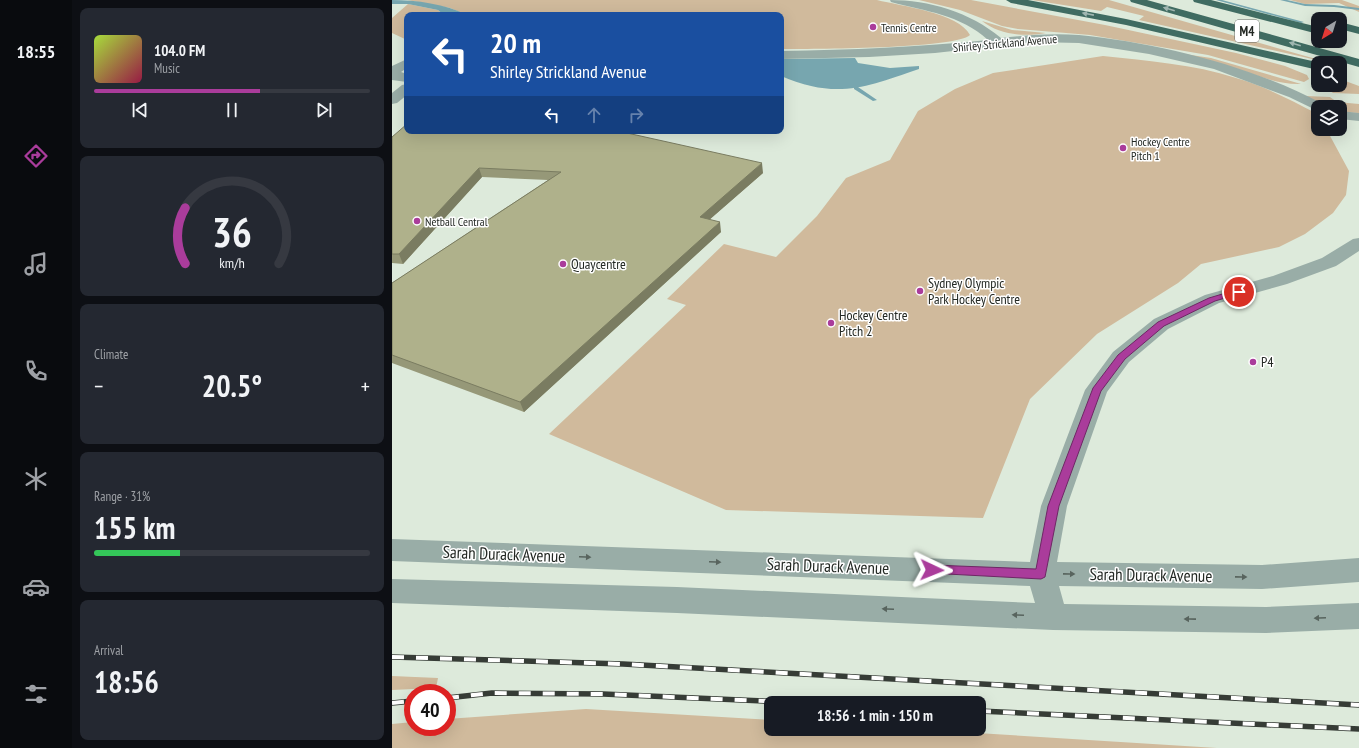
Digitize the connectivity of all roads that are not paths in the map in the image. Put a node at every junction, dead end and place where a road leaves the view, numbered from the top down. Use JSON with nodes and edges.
{"nodes":[{"id":1,"x":895,"y":0,"type":"edge"},
{"id":2,"x":1011,"y":0,"type":"edge"},
{"id":3,"x":1136,"y":0,"type":"edge"},
{"id":4,"x":1171,"y":0,"type":"edge"},
{"id":5,"x":1198,"y":0,"type":"edge"},
{"id":6,"x":1347,"y":27,"type":"edge"},
{"id":7,"x":1311,"y":29,"type":"edge"},
{"id":8,"x":1359,"y":31,"type":"edge"},
{"id":9,"x":1311,"y":38,"type":"edge"},
{"id":10,"x":1347,"y":39,"type":"edge"},
{"id":11,"x":998,"y":42,"type":"junction"},
{"id":12,"x":1359,"y":43,"type":"edge"},
{"id":13,"x":1347,"y":48,"type":"edge"},
{"id":14,"x":1359,"y":51,"type":"edge"},
{"id":15,"x":784,"y":55,"type":"edge"},
{"id":16,"x":404,"y":62,"type":"edge"},
{"id":17,"x":1359,"y":63,"type":"edge"},
{"id":18,"x":1311,"y":64,"type":"edge"},
{"id":19,"x":396,"y":71,"type":"edge"},
{"id":20,"x":1294,"y":94,"type":"junction"},
{"id":21,"x":1311,"y":103,"type":"edge"},
{"id":22,"x":1311,"y":108,"type":"edge"},
{"id":23,"x":1347,"y":118,"type":"edge"},
{"id":24,"x":1347,"y":122,"type":"edge"},
{"id":25,"x":1358,"y":123,"type":"edge"},
{"id":26,"x":1359,"y":243,"type":"edge"},
{"id":27,"x":392,"y":550,"type":"edge"},
{"id":28,"x":1359,"y":570,"type":"edge"},
{"id":29,"x":1041,"y":574,"type":"junction"},
{"id":30,"x":392,"y":592,"type":"edge"},
{"id":31,"x":1359,"y":616,"type":"edge"},
{"id":32,"x":1053,"y":617,"type":"junction"}],
"edges":[{"from":1,"to":11,"type":"street"},
{"from":18,"to":2,"type":"highway","one_way":true},
{"from":17,"to":3,"type":"highway","number":"M4","one_way":true},
{"from":4,"to":9,"type":"highway","number":"M4"},
{"from":5,"to":7,"type":"highway"},
{"from":6,"to":8,"type":"highway"},
{"from":10,"to":12,"type":"highway"},
{"from":11,"to":15,"type":"street","name":"Shirley Strickland Avenue"},
{"from":11,"to":20,"type":"street","name":"Shirley Strickland Avenue"},
{"from":13,"to":14,"type":"highway"},
{"from":16,"to":19,"type":"street"},
{"from":20,"to":21,"type":"street","name":"Shirley Strickland Avenue"},
{"from":20,"to":22,"type":"street","name":"Shirley Strickland Avenue"},
{"from":23,"to":25,"type":"street"},
{"from":24,"to":25,"type":"street"},
{"from":26,"to":29,"type":"street"},
{"from":27,"to":29,"type":"street","name":"Sarah Durack Avenue","one_way":true},
{"from":29,"to":28,"type":"street","name":"Sarah Durack Avenue","one_way":true},
{"from":29,"to":32,"type":"street"},
{"from":32,"to":30,"type":"street","one_way":true},
{"from":31,"to":32,"type":"street","one_way":true}]}
